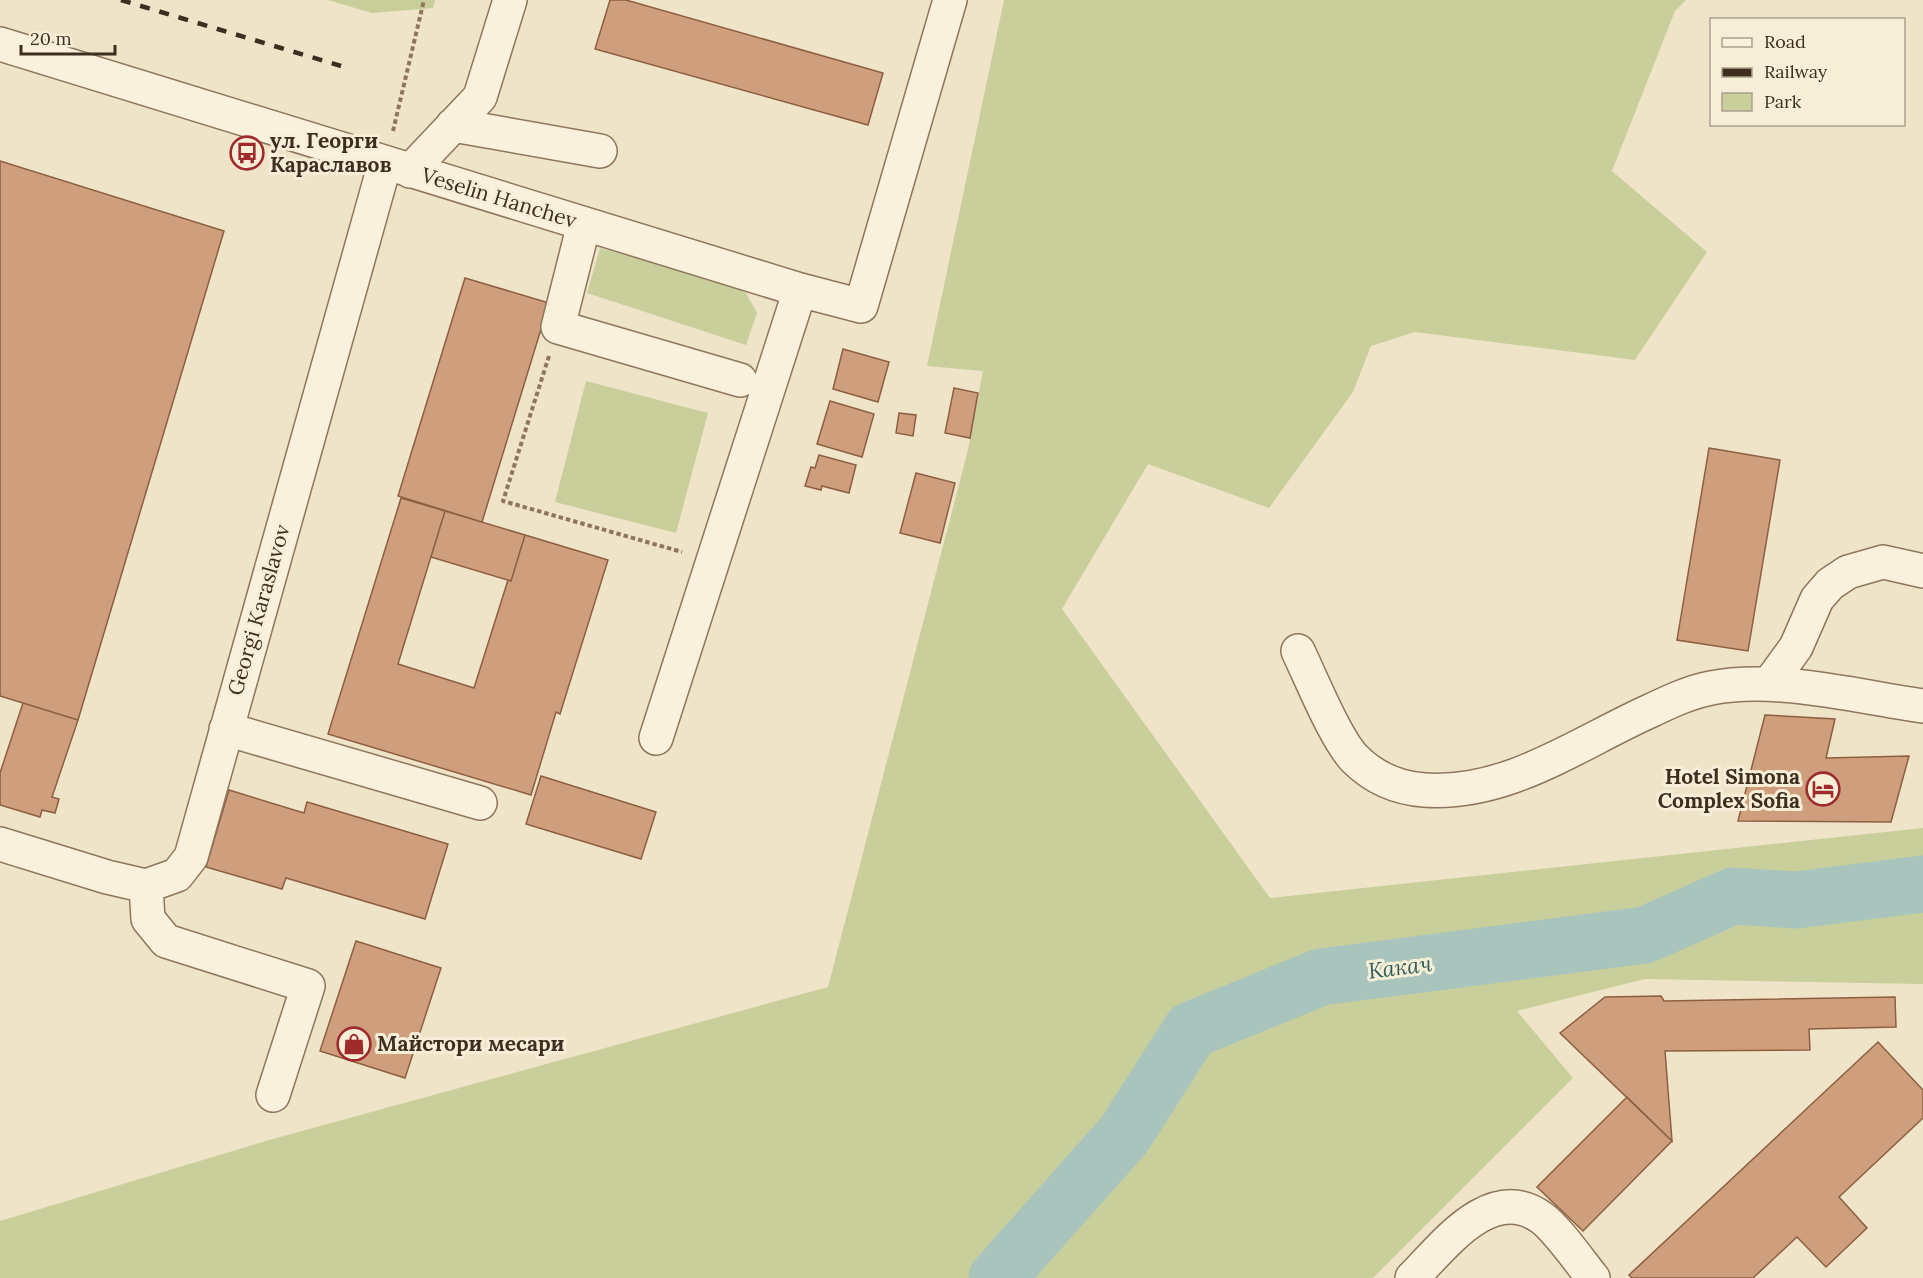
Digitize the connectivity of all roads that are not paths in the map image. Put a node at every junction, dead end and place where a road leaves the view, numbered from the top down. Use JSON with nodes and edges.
{"nodes":[{"id":1,"x":510,"y":0,"type":"edge"},
{"id":2,"x":950,"y":0,"type":"edge"},
{"id":3,"x":0,"y":44,"type":"edge"},
{"id":4,"x":453,"y":125,"type":"junction"},
{"id":5,"x":600,"y":151,"type":"dead end"},
{"id":6,"x":397,"y":167,"type":"junction"},
{"id":7,"x":584,"y":224,"type":"junction"},
{"id":8,"x":800,"y":290,"type":"junction"},
{"id":9,"x":740,"y":380,"type":"dead end"},
{"id":10,"x":1923,"y":571,"type":"edge"},
{"id":11,"x":1298,"y":651,"type":"dead end"},
{"id":12,"x":1769,"y":684,"type":"junction"},
{"id":13,"x":1923,"y":706,"type":"edge"},
{"id":14,"x":226,"y":729,"type":"junction"},
{"id":15,"x":656,"y":738,"type":"dead end"},
{"id":16,"x":480,"y":803,"type":"dead end"},
{"id":17,"x":0,"y":844,"type":"edge"},
{"id":18,"x":146,"y":886,"type":"junction"},
{"id":19,"x":273,"y":1095,"type":"dead end"},
{"id":20,"x":1412,"y":1278,"type":"edge"},
{"id":21,"x":1593,"y":1278,"type":"edge"}],
"edges":[{"from":1,"to":4,"type":"street"},
{"from":2,"to":8,"type":"street","name":"Veselin Hanchev"},
{"from":3,"to":6,"type":"street","name":"Veselin Hanchev"},
{"from":4,"to":5,"type":"street"},
{"from":4,"to":6,"type":"street"},
{"from":6,"to":7,"type":"street","name":"Veselin Hanchev"},
{"from":6,"to":14,"type":"street","name":"Georgi Karaslavov"},
{"from":7,"to":8,"type":"street","name":"Veselin Hanchev"},
{"from":7,"to":9,"type":"street"},
{"from":8,"to":15,"type":"street"},
{"from":10,"to":12,"type":"street"},
{"from":11,"to":12,"type":"street"},
{"from":12,"to":13,"type":"street"},
{"from":14,"to":16,"type":"street"},
{"from":14,"to":18,"type":"street","name":"Georgi Karaslavov"},
{"from":17,"to":18,"type":"street"},
{"from":18,"to":19,"type":"street"},
{"from":20,"to":21,"type":"street"}]}
